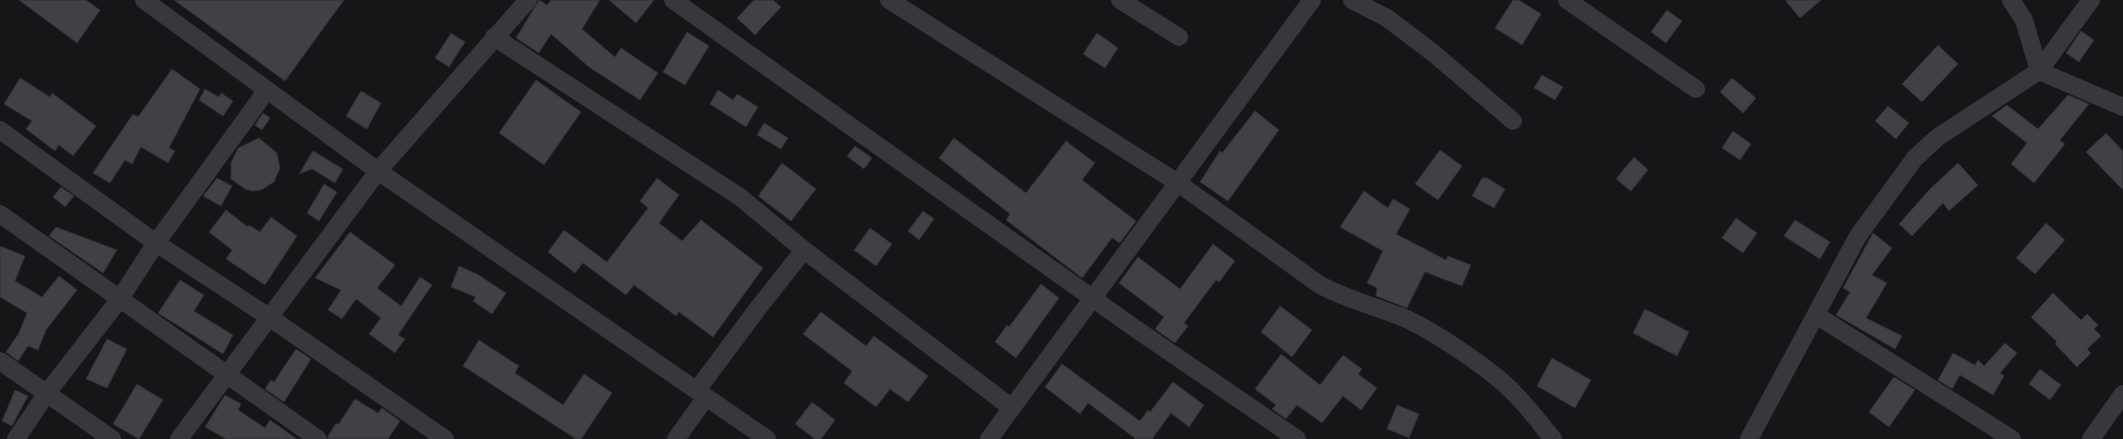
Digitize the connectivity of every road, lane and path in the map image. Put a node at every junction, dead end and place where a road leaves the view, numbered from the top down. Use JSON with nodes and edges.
{"nodes":[{"id":1,"x":144,"y":0,"type":"edge"},
{"id":2,"x":528,"y":0,"type":"edge"},
{"id":3,"x":673,"y":0,"type":"edge"},
{"id":4,"x":889,"y":0,"type":"edge"},
{"id":5,"x":1120,"y":0,"type":"edge"},
{"id":6,"x":1312,"y":0,"type":"edge"},
{"id":7,"x":1352,"y":0,"type":"edge"},
{"id":8,"x":1567,"y":0,"type":"edge"},
{"id":9,"x":2011,"y":0,"type":"edge"},
{"id":10,"x":2091,"y":0,"type":"edge"},
{"id":11,"x":1179,"y":37,"type":"dead end"},
{"id":12,"x":494,"y":38,"type":"junction"},
{"id":13,"x":2039,"y":71,"type":"junction"},
{"id":14,"x":1696,"y":89,"type":"dead end"},
{"id":15,"x":267,"y":90,"type":"junction"},
{"id":16,"x":2123,"y":107,"type":"edge"},
{"id":17,"x":1514,"y":120,"type":"dead end"},
{"id":18,"x":0,"y":130,"type":"edge"},
{"id":19,"x":378,"y":171,"type":"junction"},
{"id":20,"x":1178,"y":183,"type":"junction"},
{"id":21,"x":0,"y":214,"type":"edge"},
{"id":22,"x":156,"y":243,"type":"junction"},
{"id":23,"x":804,"y":250,"type":"junction"},
{"id":24,"x":1094,"y":299,"type":"junction"},
{"id":25,"x":119,"y":300,"type":"junction"},
{"id":26,"x":1816,"y":315,"type":"junction"},
{"id":27,"x":269,"y":317,"type":"junction"},
{"id":28,"x":0,"y":361,"type":"edge"},
{"id":29,"x":226,"y":375,"type":"junction"},
{"id":30,"x":47,"y":393,"type":"junction"},
{"id":31,"x":701,"y":394,"type":"junction"},
{"id":32,"x":2123,"y":394,"type":"edge"},
{"id":33,"x":1012,"y":408,"type":"junction"},
{"id":34,"x":16,"y":439,"type":"edge"},
{"id":35,"x":112,"y":439,"type":"edge"},
{"id":36,"x":179,"y":439,"type":"edge"},
{"id":37,"x":318,"y":439,"type":"edge"},
{"id":38,"x":444,"y":439,"type":"edge"},
{"id":39,"x":676,"y":439,"type":"edge"},
{"id":40,"x":767,"y":439,"type":"edge"},
{"id":41,"x":989,"y":439,"type":"edge"},
{"id":42,"x":1297,"y":439,"type":"edge"},
{"id":43,"x":1553,"y":439,"type":"edge"},
{"id":44,"x":1749,"y":439,"type":"edge"},
{"id":45,"x":2012,"y":439,"type":"edge"},
{"id":46,"x":2091,"y":439,"type":"edge"}],
"edges":[{"from":1,"to":15,"type":"street"},
{"from":2,"to":12,"type":"street"},
{"from":3,"to":24,"type":"street"},
{"from":4,"to":20,"type":"street"},
{"from":5,"to":11,"type":"street"},
{"from":6,"to":20,"type":"street"},
{"from":7,"to":17,"type":"street"},
{"from":8,"to":14,"type":"street"},
{"from":9,"to":13,"type":"street"},
{"from":10,"to":13,"type":"street"},
{"from":12,"to":19,"type":"street"},
{"from":12,"to":23,"type":"street"},
{"from":13,"to":16,"type":"street"},
{"from":13,"to":26,"type":"street"},
{"from":15,"to":19,"type":"street"},
{"from":15,"to":22,"type":"street"},
{"from":18,"to":22,"type":"street"},
{"from":19,"to":27,"type":"street"},
{"from":19,"to":31,"type":"street"},
{"from":20,"to":24,"type":"street"},
{"from":20,"to":43,"type":"street"},
{"from":21,"to":25,"type":"street"},
{"from":22,"to":25,"type":"street"},
{"from":22,"to":27,"type":"street"},
{"from":23,"to":31,"type":"street"},
{"from":23,"to":33,"type":"street"},
{"from":24,"to":33,"type":"street"},
{"from":24,"to":42,"type":"street"},
{"from":25,"to":29,"type":"street"},
{"from":25,"to":30,"type":"street"},
{"from":26,"to":44,"type":"street"},
{"from":26,"to":45,"type":"street"},
{"from":27,"to":29,"type":"street"},
{"from":27,"to":38,"type":"street"},
{"from":28,"to":30,"type":"street"},
{"from":29,"to":36,"type":"street"},
{"from":29,"to":37,"type":"street"},
{"from":30,"to":34,"type":"street"},
{"from":30,"to":35,"type":"street"},
{"from":31,"to":39,"type":"street"},
{"from":31,"to":40,"type":"street"},
{"from":32,"to":46,"type":"street"},
{"from":33,"to":41,"type":"street"}]}
